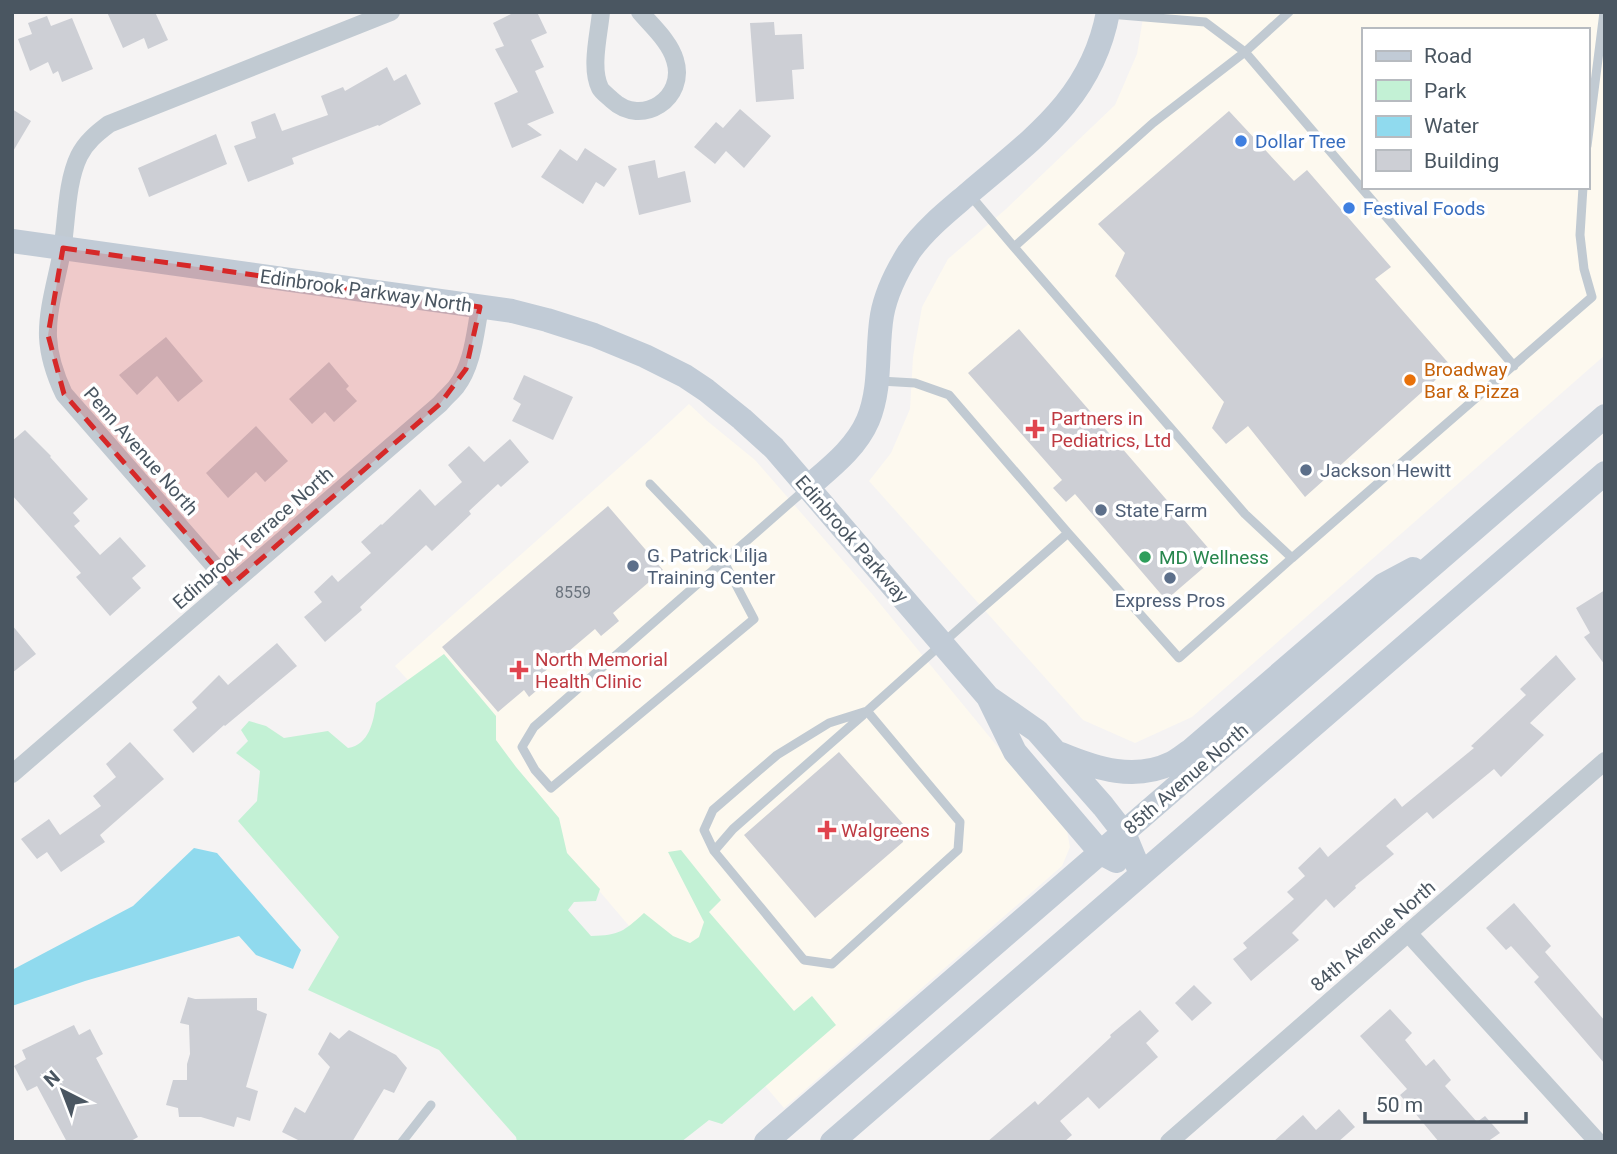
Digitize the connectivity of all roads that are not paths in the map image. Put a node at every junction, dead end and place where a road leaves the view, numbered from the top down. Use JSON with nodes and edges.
{"nodes":[{"id":1,"x":391,"y":12,"type":"edge"},
{"id":2,"x":601,"y":12,"type":"edge"},
{"id":3,"x":640,"y":12,"type":"edge"},
{"id":4,"x":1289,"y":12,"type":"edge"},
{"id":5,"x":1604,"y":12,"type":"edge"},
{"id":6,"x":1107,"y":13,"type":"edge"},
{"id":7,"x":1245,"y":52,"type":"junction"},
{"id":8,"x":1589,"y":130,"type":"edge"},
{"id":9,"x":1362,"y":189,"type":"edge"},
{"id":10,"x":1362,"y":189,"type":"edge"},
{"id":11,"x":1583,"y":189,"type":"edge"},
{"id":12,"x":969,"y":193,"type":"junction"},
{"id":13,"x":12,"y":241,"type":"edge"},
{"id":14,"x":1014,"y":247,"type":"junction"},
{"id":15,"x":62,"y":248,"type":"junction"},
{"id":16,"x":480,"y":307,"type":"junction"},
{"id":17,"x":1514,"y":366,"type":"junction"},
{"id":18,"x":878,"y":381,"type":"junction"},
{"id":19,"x":706,"y":390,"type":"joint"},
{"id":20,"x":1605,"y":416,"type":"edge"},
{"id":21,"x":1605,"y":473,"type":"edge"},
{"id":22,"x":650,"y":484,"type":"dead end"},
{"id":23,"x":808,"y":487,"type":"junction"},
{"id":24,"x":1068,"y":533,"type":"junction"},
{"id":25,"x":1454,"y":547,"type":"junction"},
{"id":26,"x":1292,"y":558,"type":"junction"},
{"id":27,"x":723,"y":560,"type":"junction"},
{"id":28,"x":231,"y":584,"type":"junction"},
{"id":29,"x":942,"y":644,"type":"junction"},
{"id":30,"x":988,"y":698,"type":"junction"},
{"id":31,"x":867,"y":711,"type":"junction"},
{"id":32,"x":1056,"y":751,"type":"junction"},
{"id":33,"x":1605,"y":761,"type":"edge"},
{"id":34,"x":12,"y":774,"type":"edge"},
{"id":35,"x":1124,"y":833,"type":"junction"},
{"id":36,"x":713,"y":852,"type":"junction"},
{"id":37,"x":1101,"y":853,"type":"junction"},
{"id":38,"x":1141,"y":874,"type":"junction"},
{"id":39,"x":1408,"y":933,"type":"junction"},
{"id":40,"x":431,"y":1105,"type":"dead end"},
{"id":41,"x":402,"y":1142,"type":"edge"},
{"id":42,"x":766,"y":1142,"type":"edge"},
{"id":43,"x":832,"y":1142,"type":"edge"},
{"id":44,"x":1169,"y":1142,"type":"edge"},
{"id":45,"x":1598,"y":1142,"type":"edge"}],
"edges":[{"from":1,"to":15,"type":"street","name":"Penn Avenue North"},
{"from":2,"to":3,"type":"street"},
{"from":4,"to":7,"type":"lane"},
{"from":5,"to":8,"type":"lane"},
{"from":6,"to":7,"type":"lane"},
{"from":6,"to":12,"type":"main road"},
{"from":7,"to":9,"type":"lane"},
{"from":7,"to":14,"type":"lane"},
{"from":10,"to":17,"type":"lane"},
{"from":11,"to":17,"type":"lane"},
{"from":12,"to":14,"type":"lane"},
{"from":12,"to":18,"type":"main road"},
{"from":13,"to":15,"type":"main road","name":"Edinbrook Parkway North"},
{"from":14,"to":26,"type":"lane"},
{"from":15,"to":16,"type":"main road","name":"Edinbrook Parkway North"},
{"from":15,"to":28,"type":"street","name":"Penn Avenue North"},
{"from":16,"to":19,"type":"main road","name":"Edinbrook Parkway North"},
{"from":16,"to":28,"type":"street","name":"Edinbrook Terrace North"},
{"from":17,"to":26,"type":"lane"},
{"from":18,"to":23,"type":"main road"},
{"from":18,"to":24,"type":"lane"},
{"from":19,"to":23,"type":"main road","name":"Edinbrook Parkway"},
{"from":20,"to":25,"type":"main road","name":"85th Avenue North"},
{"from":21,"to":38,"type":"main road"},
{"from":22,"to":27,"type":"lane"},
{"from":23,"to":27,"type":"lane"},
{"from":23,"to":29,"type":"main road","name":"Edinbrook Parkway"},
{"from":24,"to":26,"type":"lane"},
{"from":24,"to":29,"type":"lane"},
{"from":25,"to":32,"type":"main road"},
{"from":25,"to":35,"type":"main road","name":"85th Avenue North"},
{"from":27,"to":27,"type":"lane"},
{"from":28,"to":34,"type":"street","name":"Edinbrook Terrace North"},
{"from":29,"to":30,"type":"main road","name":"Edinbrook Parkway"},
{"from":29,"to":31,"type":"lane"},
{"from":30,"to":32,"type":"main road","name":"Edinbrook Parkway"},
{"from":30,"to":37,"type":"main road","name":"Edinbrook Parkway"},
{"from":31,"to":36,"type":"lane"},
{"from":31,"to":36,"type":"lane"},
{"from":31,"to":36,"type":"lane"},
{"from":32,"to":35,"type":"main road","name":"Edinbrook Parkway"},
{"from":33,"to":39,"type":"street","name":"84th Avenue North"},
{"from":35,"to":37,"type":"main road","name":"85th Avenue North"},
{"from":35,"to":38,"type":"main road","name":"Edinbrook Parkway"},
{"from":37,"to":38,"type":"main road","name":"Edinbrook Parkway"},
{"from":37,"to":42,"type":"main road","name":"85th Avenue North"},
{"from":38,"to":43,"type":"main road"},
{"from":39,"to":44,"type":"street","name":"84th Avenue North"},
{"from":39,"to":45,"type":"street"},
{"from":40,"to":41,"type":"lane"}]}
